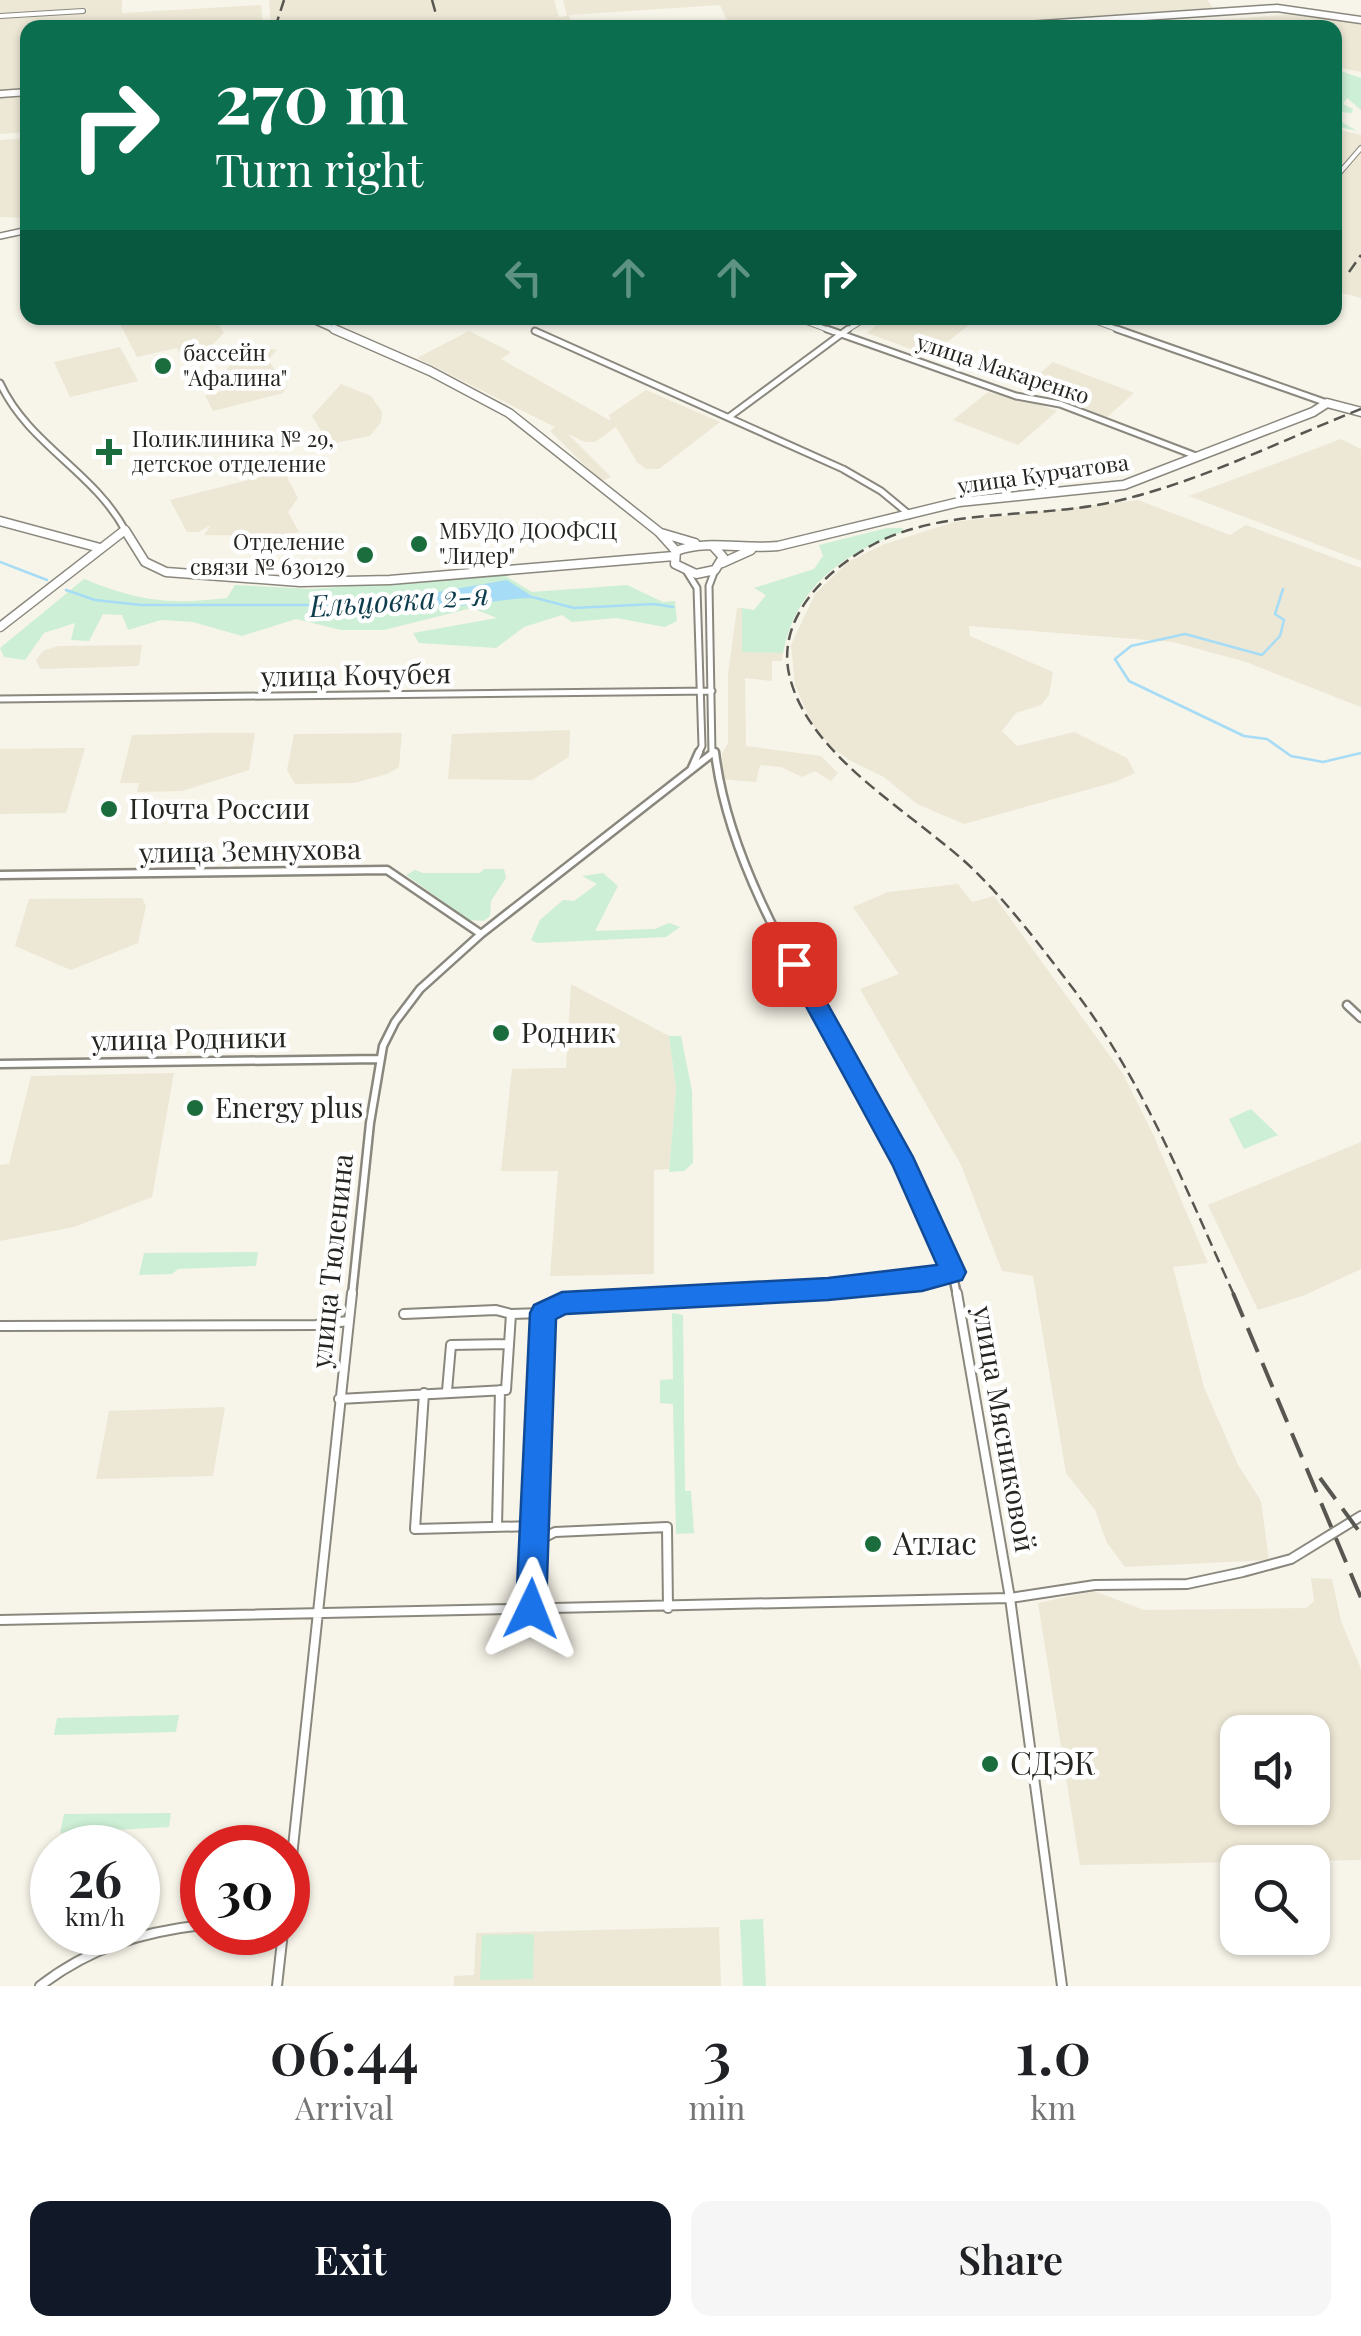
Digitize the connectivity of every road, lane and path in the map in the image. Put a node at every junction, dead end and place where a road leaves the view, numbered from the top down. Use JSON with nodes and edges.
{"nodes":[{"id":1,"x":83,"y":11,"type":"dead end"},
{"id":2,"x":0,"y":16,"type":"edge"},
{"id":3,"x":1127,"y":20,"type":"edge"},
{"id":4,"x":1361,"y":20,"type":"edge"},
{"id":5,"x":1361,"y":148,"type":"edge"},
{"id":6,"x":1342,"y":170,"type":"edge"},
{"id":7,"x":326,"y":325,"type":"edge"},
{"id":8,"x":815,"y":325,"type":"edge"},
{"id":9,"x":855,"y":325,"type":"edge"},
{"id":10,"x":1106,"y":325,"type":"edge"},
{"id":11,"x":535,"y":331,"type":"dead end"},
{"id":12,"x":840,"y":334,"type":"junction"},
{"id":13,"x":0,"y":382,"type":"edge"},
{"id":14,"x":1327,"y":403,"type":"junction"},
{"id":15,"x":1361,"y":412,"type":"edge"},
{"id":16,"x":730,"y":417,"type":"junction"},
{"id":17,"x":1198,"y":456,"type":"junction"},
{"id":18,"x":911,"y":516,"type":"junction"},
{"id":19,"x":0,"y":521,"type":"edge"},
{"id":20,"x":126,"y":530,"type":"junction"},
{"id":21,"x":659,"y":532,"type":"junction"},
{"id":22,"x":698,"y":543,"type":"junction"},
{"id":23,"x":713,"y":546,"type":"junction"},
{"id":24,"x":100,"y":548,"type":"junction"},
{"id":25,"x":753,"y":549,"type":"junction"},
{"id":26,"x":675,"y":554,"type":"junction"},
{"id":27,"x":635,"y":561,"type":"junction"},
{"id":28,"x":718,"y":566,"type":"junction"},
{"id":29,"x":682,"y":570,"type":"junction"},
{"id":30,"x":0,"y":627,"type":"edge"},
{"id":31,"x":701,"y":692,"type":"junction"},
{"id":32,"x":712,"y":692,"type":"junction"},
{"id":33,"x":0,"y":700,"type":"edge"},
{"id":34,"x":715,"y":751,"type":"junction"},
{"id":35,"x":690,"y":772,"type":"junction"},
{"id":36,"x":0,"y":875,"type":"edge"},
{"id":37,"x":481,"y":934,"type":"junction"},
{"id":38,"x":1347,"y":1005,"type":"dead end"},
{"id":39,"x":1361,"y":1018,"type":"edge"},
{"id":40,"x":379,"y":1059,"type":"junction"},
{"id":41,"x":0,"y":1064,"type":"edge"},
{"id":42,"x":953,"y":1272,"type":"junction"},
{"id":43,"x":543,"y":1313,"type":"junction"},
{"id":44,"x":404,"y":1314,"type":"dead end"},
{"id":45,"x":512,"y":1314,"type":"junction"},
{"id":46,"x":348,"y":1321,"type":"junction"},
{"id":47,"x":0,"y":1326,"type":"edge"},
{"id":48,"x":509,"y":1344,"type":"junction"},
{"id":49,"x":500,"y":1390,"type":"junction"},
{"id":50,"x":448,"y":1391,"type":"junction"},
{"id":51,"x":424,"y":1393,"type":"junction"},
{"id":52,"x":340,"y":1399,"type":"junction"},
{"id":53,"x":1361,"y":1516,"type":"edge"},
{"id":54,"x":534,"y":1526,"type":"junction"},
{"id":55,"x":497,"y":1527,"type":"junction"},
{"id":56,"x":538,"y":1540,"type":"dead end"},
{"id":57,"x":1010,"y":1598,"type":"junction"},
{"id":58,"x":668,"y":1608,"type":"junction"},
{"id":59,"x":531,"y":1609,"type":"junction"},
{"id":60,"x":316,"y":1614,"type":"junction"},
{"id":61,"x":0,"y":1620,"type":"edge"},
{"id":62,"x":295,"y":1825,"type":"edge"},
{"id":63,"x":180,"y":1928,"type":"edge"},
{"id":64,"x":281,"y":1955,"type":"edge"},
{"id":65,"x":40,"y":1986,"type":"edge"},
{"id":66,"x":278,"y":1986,"type":"edge"},
{"id":67,"x":1062,"y":1986,"type":"edge"}],
"edges":[{"from":1,"to":2,"type":"street"},
{"from":3,"to":4,"type":"highway"},
{"from":5,"to":6,"type":"street"},
{"from":7,"to":21,"type":"main road"},
{"from":8,"to":12,"type":"street","name":"улица Макаренко"},
{"from":9,"to":12,"type":"street"},
{"from":10,"to":14,"type":"street"},
{"from":11,"to":16,"type":"street"},
{"from":12,"to":16,"type":"street"},
{"from":12,"to":17,"type":"street","name":"улица Макаренко"},
{"from":13,"to":20,"type":"street"},
{"from":14,"to":15,"type":"main road"},
{"from":14,"to":17,"type":"main road","name":"улица Курчатова"},
{"from":16,"to":18,"type":"street"},
{"from":17,"to":18,"type":"main road","name":"улица Курчатова"},
{"from":18,"to":25,"type":"main road","name":"улица Курчатова"},
{"from":19,"to":24,"type":"main road"},
{"from":20,"to":24,"type":"main road"},
{"from":20,"to":27,"type":"main road"},
{"from":21,"to":22,"type":"main road","name":"улица Курчатова"},
{"from":21,"to":26,"type":"main road"},
{"from":22,"to":23,"type":"main road","name":"улица Курчатова"},
{"from":22,"to":26,"type":"main road"},
{"from":23,"to":25,"type":"main road","name":"улица Курчатова"},
{"from":23,"to":28,"type":"main road"},
{"from":24,"to":30,"type":"main road"},
{"from":25,"to":28,"type":"main road","name":"улица Курчатова"},
{"from":26,"to":27,"type":"main road"},
{"from":26,"to":29,"type":"main road"},
{"from":27,"to":29,"type":"main road"},
{"from":28,"to":29,"type":"main road"},
{"from":28,"to":32,"type":"street","name":"улица Мясниковой"},
{"from":29,"to":31,"type":"street"},
{"from":31,"to":32,"type":"street","name":"улица Кочубея"},
{"from":31,"to":33,"type":"street","name":"улица Кочубея"},
{"from":31,"to":35,"type":"street"},
{"from":32,"to":34,"type":"street","name":"улица Мясниковой"},
{"from":34,"to":35,"type":"street"},
{"from":34,"to":42,"type":"street","name":"улица Мясниковой"},
{"from":35,"to":37,"type":"street","name":"улица Тюленина"},
{"from":36,"to":37,"type":"street","name":"улица Земнухова"},
{"from":37,"to":40,"type":"street","name":"улица Тюленина"},
{"from":38,"to":39,"type":"street"},
{"from":40,"to":41,"type":"street","name":"улица Родники"},
{"from":40,"to":46,"type":"street","name":"улица Тюленина"},
{"from":42,"to":43,"type":"street"},
{"from":42,"to":57,"type":"street","name":"улица Мясниковой"},
{"from":43,"to":45,"type":"street"},
{"from":43,"to":54,"type":"street"},
{"from":44,"to":45,"type":"street"},
{"from":45,"to":48,"type":"street"},
{"from":46,"to":47,"type":"street"},
{"from":46,"to":52,"type":"street","name":"улица Тюленина"},
{"from":48,"to":49,"type":"street"},
{"from":48,"to":50,"type":"street"},
{"from":49,"to":50,"type":"street"},
{"from":49,"to":55,"type":"street"},
{"from":50,"to":51,"type":"street"},
{"from":51,"to":52,"type":"street"},
{"from":51,"to":55,"type":"street"},
{"from":52,"to":60,"type":"street","name":"улица Тюленина"},
{"from":53,"to":57,"type":"street"},
{"from":54,"to":55,"type":"street"},
{"from":54,"to":59,"type":"street"},
{"from":56,"to":58,"type":"street"},
{"from":57,"to":58,"type":"street"},
{"from":57,"to":67,"type":"street","name":"улица Мясниковой"},
{"from":58,"to":59,"type":"street"},
{"from":59,"to":60,"type":"street"},
{"from":60,"to":61,"type":"street"},
{"from":60,"to":62,"type":"street","name":"улица Тюленина"},
{"from":63,"to":65,"type":"street"},
{"from":64,"to":66,"type":"street"}]}
